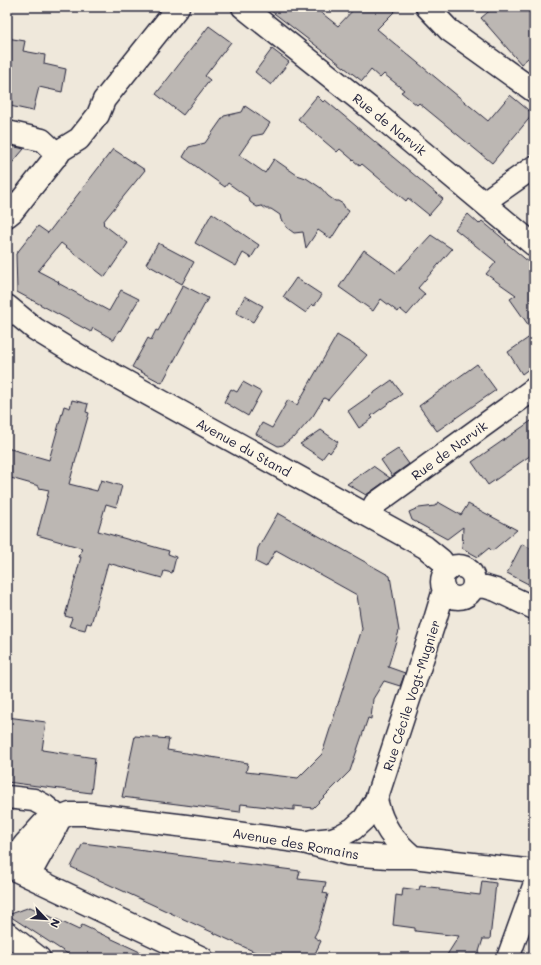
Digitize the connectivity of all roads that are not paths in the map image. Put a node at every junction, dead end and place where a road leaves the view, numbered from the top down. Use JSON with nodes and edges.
{"nodes":[{"id":1,"x":243,"y":7,"type":"edge"},
{"id":2,"x":427,"y":7,"type":"edge"},
{"id":3,"x":168,"y":12,"type":"edge"},
{"id":4,"x":534,"y":91,"type":"edge"},
{"id":5,"x":7,"y":132,"type":"edge"},
{"id":6,"x":60,"y":153,"type":"junction"},
{"id":7,"x":534,"y":167,"type":"edge"},
{"id":8,"x":484,"y":202,"type":"junction"},
{"id":9,"x":9,"y":217,"type":"edge"},
{"id":10,"x":534,"y":245,"type":"edge"},
{"id":11,"x":7,"y":306,"type":"edge"},
{"id":12,"x":7,"y":320,"type":"edge"},
{"id":13,"x":35,"y":329,"type":"junction"},
{"id":14,"x":534,"y":389,"type":"edge"},
{"id":15,"x":369,"y":516,"type":"junction"},
{"id":16,"x":446,"y":580,"type":"junction"},
{"id":17,"x":534,"y":608,"type":"edge"},
{"id":18,"x":7,"y":797,"type":"edge"},
{"id":19,"x":376,"y":800,"type":"junction"},
{"id":20,"x":60,"y":818,"type":"junction"},
{"id":21,"x":303,"y":842,"type":"junction"},
{"id":22,"x":413,"y":857,"type":"junction"},
{"id":23,"x":8,"y":866,"type":"edge"},
{"id":24,"x":534,"y":871,"type":"edge"},
{"id":25,"x":29,"y":876,"type":"junction"},
{"id":26,"x":534,"y":886,"type":"edge"},
{"id":27,"x":7,"y":933,"type":"edge"},
{"id":28,"x":39,"y":958,"type":"edge"},
{"id":29,"x":202,"y":958,"type":"edge"},
{"id":30,"x":508,"y":958,"type":"edge"}],
"edges":[{"from":1,"to":8,"type":"street","name":"Rue de Narvik"},
{"from":2,"to":4,"type":"street"},
{"from":3,"to":6,"type":"street"},
{"from":5,"to":6,"type":"street"},
{"from":6,"to":9,"type":"street"},
{"from":7,"to":8,"type":"street"},
{"from":8,"to":10,"type":"street","name":"Rue de Narvik"},
{"from":11,"to":13,"type":"street","name":"Avenue du Stand"},
{"from":12,"to":13,"type":"street","name":"Avenue du Stand"},
{"from":13,"to":15,"type":"street","name":"Avenue du Stand"},
{"from":14,"to":15,"type":"street","name":"Rue de Narvik"},
{"from":15,"to":16,"type":"street","name":"Avenue du Stand"},
{"from":16,"to":17,"type":"street"},
{"from":16,"to":19,"type":"street","name":"Rue Cécile Vogt-Mugnier"},
{"from":18,"to":20,"type":"street"},
{"from":19,"to":21,"type":"street","name":"Rue Cécile Vogt-Mugnier"},
{"from":19,"to":22,"type":"street"},
{"from":20,"to":21,"type":"street","name":"Avenue des Romains"},
{"from":20,"to":23,"type":"street","name":"Avenue des Romains"},
{"from":20,"to":25,"type":"street"},
{"from":21,"to":22,"type":"street","name":"Avenue des Romains"},
{"from":22,"to":24,"type":"street","name":"Avenue des Romains"},
{"from":23,"to":25,"type":"street"},
{"from":25,"to":29,"type":"street"},
{"from":26,"to":30,"type":"street"},
{"from":27,"to":28,"type":"street"}]}
